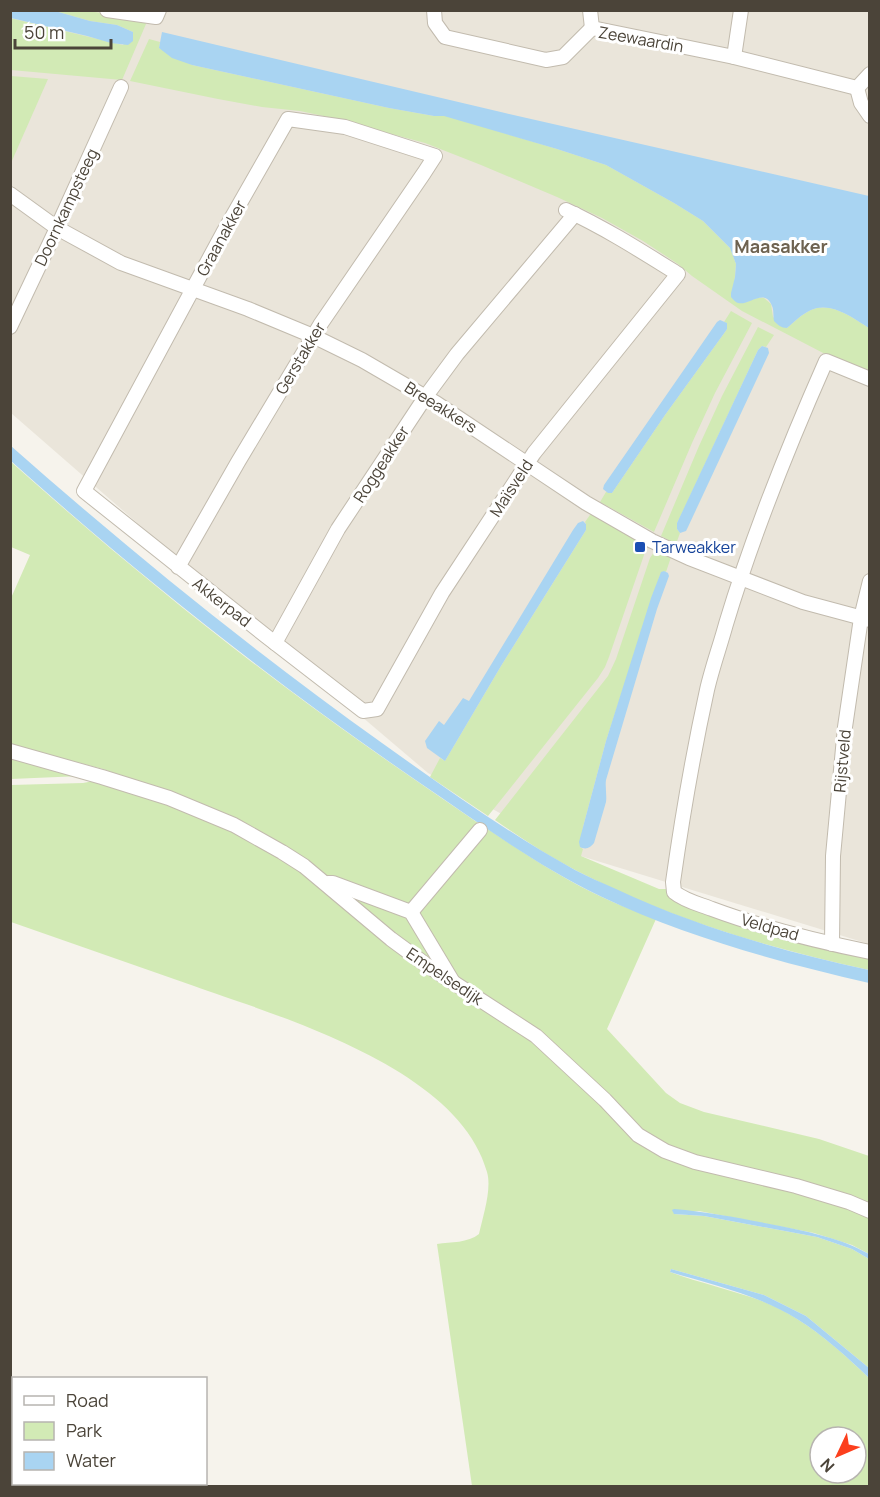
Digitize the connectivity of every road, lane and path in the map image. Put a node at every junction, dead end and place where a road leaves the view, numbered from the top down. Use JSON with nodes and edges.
{"nodes":[{"id":1,"x":106,"y":10,"type":"edge"},
{"id":2,"x":434,"y":10,"type":"edge"},
{"id":3,"x":590,"y":10,"type":"edge"},
{"id":4,"x":741,"y":10,"type":"edge"},
{"id":5,"x":158,"y":14,"type":"edge"},
{"id":6,"x":592,"y":28,"type":"junction"},
{"id":7,"x":734,"y":57,"type":"junction"},
{"id":8,"x":870,"y":74,"type":"edge"},
{"id":9,"x":121,"y":87,"type":"dead end"},
{"id":10,"x":857,"y":88,"type":"junction"},
{"id":11,"x":870,"y":116,"type":"edge"},
{"id":12,"x":435,"y":156,"type":"joint"},
{"id":13,"x":10,"y":194,"type":"edge"},
{"id":14,"x":571,"y":212,"type":"joint"},
{"id":15,"x":57,"y":228,"type":"junction"},
{"id":16,"x":192,"y":290,"type":"junction"},
{"id":17,"x":10,"y":327,"type":"edge"},
{"id":18,"x":313,"y":336,"type":"junction"},
{"id":19,"x":870,"y":379,"type":"edge"},
{"id":20,"x":426,"y":396,"type":"junction"},
{"id":21,"x":527,"y":463,"type":"junction"},
{"id":22,"x":84,"y":491,"type":"joint"},
{"id":23,"x":178,"y":567,"type":"junction"},
{"id":24,"x":740,"y":579,"type":"junction"},
{"id":25,"x":870,"y":580,"type":"edge"},
{"id":26,"x":865,"y":619,"type":"edge"},
{"id":27,"x":275,"y":643,"type":"junction"},
{"id":28,"x":363,"y":711,"type":"joint"},
{"id":29,"x":10,"y":752,"type":"edge"},
{"id":30,"x":480,"y":830,"type":"dead end"},
{"id":31,"x":325,"y":883,"type":"junction"},
{"id":32,"x":411,"y":912,"type":"junction"},
{"id":33,"x":832,"y":944,"type":"junction"},
{"id":34,"x":870,"y":952,"type":"edge"},
{"id":35,"x":454,"y":984,"type":"junction"},
{"id":36,"x":870,"y":1211,"type":"edge"}],
"edges":[{"from":1,"to":5,"type":"street"},
{"from":2,"to":6,"type":"street","name":"Zeewaardin"},
{"from":3,"to":6,"type":"street"},
{"from":4,"to":7,"type":"street"},
{"from":6,"to":7,"type":"street","name":"Zeewaardin"},
{"from":7,"to":10,"type":"street","name":"Zeewaardin"},
{"from":8,"to":10,"type":"street"},
{"from":9,"to":15,"type":"street","name":"Doornkampsteeg"},
{"from":10,"to":11,"type":"street"},
{"from":12,"to":16,"type":"street","name":"Graanakker"},
{"from":12,"to":18,"type":"street","name":"Gerstakker"},
{"from":13,"to":15,"type":"street","name":"Breeakkers"},
{"from":14,"to":20,"type":"street","name":"Roggeakker"},
{"from":14,"to":21,"type":"street","name":"Maïsveld"},
{"from":15,"to":16,"type":"street","name":"Breeakkers"},
{"from":15,"to":17,"type":"street","name":"Doornkampsteeg"},
{"from":16,"to":18,"type":"street","name":"Breeakkers"},
{"from":16,"to":22,"type":"street","name":"Graanakker"},
{"from":18,"to":20,"type":"street","name":"Breeakkers"},
{"from":18,"to":23,"type":"street","name":"Gerstakker"},
{"from":19,"to":24,"type":"street"},
{"from":20,"to":21,"type":"street","name":"Breeakkers"},
{"from":20,"to":27,"type":"street","name":"Roggeakker"},
{"from":21,"to":24,"type":"street","name":"Breeakkers"},
{"from":21,"to":28,"type":"street","name":"Maïsveld"},
{"from":22,"to":23,"type":"street","name":"Akkerpad"},
{"from":23,"to":27,"type":"street","name":"Akkerpad"},
{"from":24,"to":26,"type":"street","name":"Breeakkers"},
{"from":24,"to":33,"type":"street","name":"Veldpad"},
{"from":25,"to":26,"type":"street","name":"Rijstveld"},
{"from":26,"to":33,"type":"street","name":"Rijstveld"},
{"from":27,"to":28,"type":"street","name":"Akkerpad"},
{"from":29,"to":31,"type":"street","name":"Empelsedijk"},
{"from":30,"to":32,"type":"street"},
{"from":31,"to":32,"type":"street"},
{"from":31,"to":35,"type":"street","name":"Empelsedijk"},
{"from":32,"to":35,"type":"street"},
{"from":33,"to":34,"type":"street","name":"Veldpad"},
{"from":35,"to":36,"type":"street","name":"Empelsedijk"}]}
